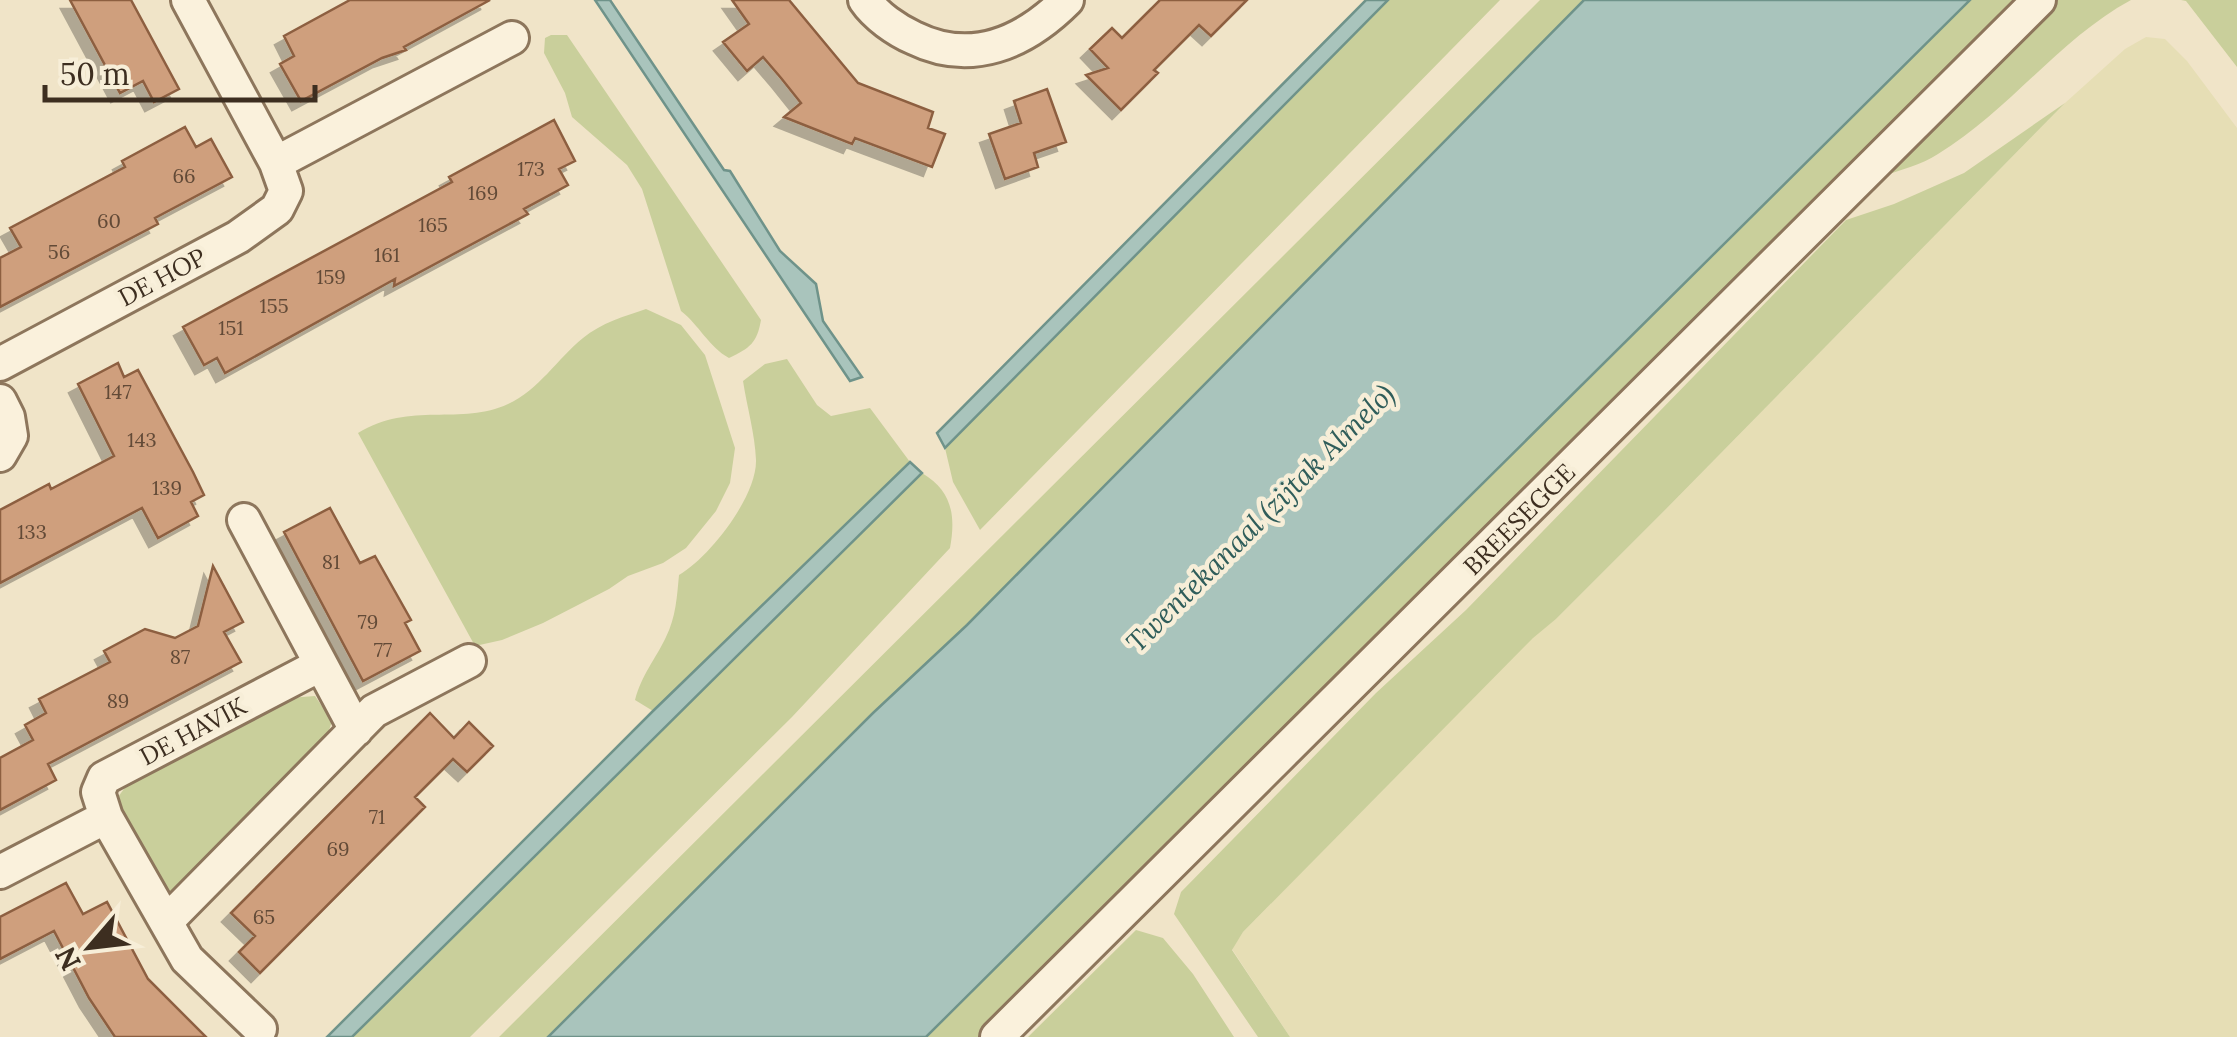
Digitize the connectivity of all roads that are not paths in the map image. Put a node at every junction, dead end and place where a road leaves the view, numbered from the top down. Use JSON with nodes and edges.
{"nodes":[{"id":1,"x":188,"y":0,"type":"edge"},
{"id":2,"x":865,"y":0,"type":"edge"},
{"id":3,"x":1067,"y":0,"type":"edge"},
{"id":4,"x":2040,"y":0,"type":"edge"},
{"id":5,"x":512,"y":38,"type":"dead end"},
{"id":6,"x":276,"y":163,"type":"junction"},
{"id":7,"x":0,"y":364,"type":"edge"},
{"id":8,"x":0,"y":402,"type":"edge"},
{"id":9,"x":0,"y":455,"type":"edge"},
{"id":10,"x":244,"y":520,"type":"dead end"},
{"id":11,"x":469,"y":662,"type":"dead end"},
{"id":12,"x":320,"y":665,"type":"junction"},
{"id":13,"x":356,"y":730,"type":"junction"},
{"id":14,"x":106,"y":817,"type":"junction"},
{"id":15,"x":0,"y":872,"type":"edge"},
{"id":16,"x":166,"y":922,"type":"junction"},
{"id":17,"x":260,"y":1029,"type":"dead end"},
{"id":18,"x":997,"y":1037,"type":"edge"}],
"edges":[{"from":1,"to":6,"type":"street","name":"DE HOP"},
{"from":2,"to":3,"type":"street"},
{"from":4,"to":18,"type":"street","name":"BREESEGGE"},
{"from":5,"to":6,"type":"street"},
{"from":6,"to":7,"type":"street","name":"DE HOP"},
{"from":8,"to":9,"type":"street"},
{"from":10,"to":12,"type":"street"},
{"from":11,"to":13,"type":"street"},
{"from":12,"to":13,"type":"street"},
{"from":12,"to":14,"type":"street","name":"DE HAVIK"},
{"from":13,"to":16,"type":"street"},
{"from":14,"to":15,"type":"street"},
{"from":14,"to":16,"type":"street"},
{"from":16,"to":17,"type":"street"}]}
